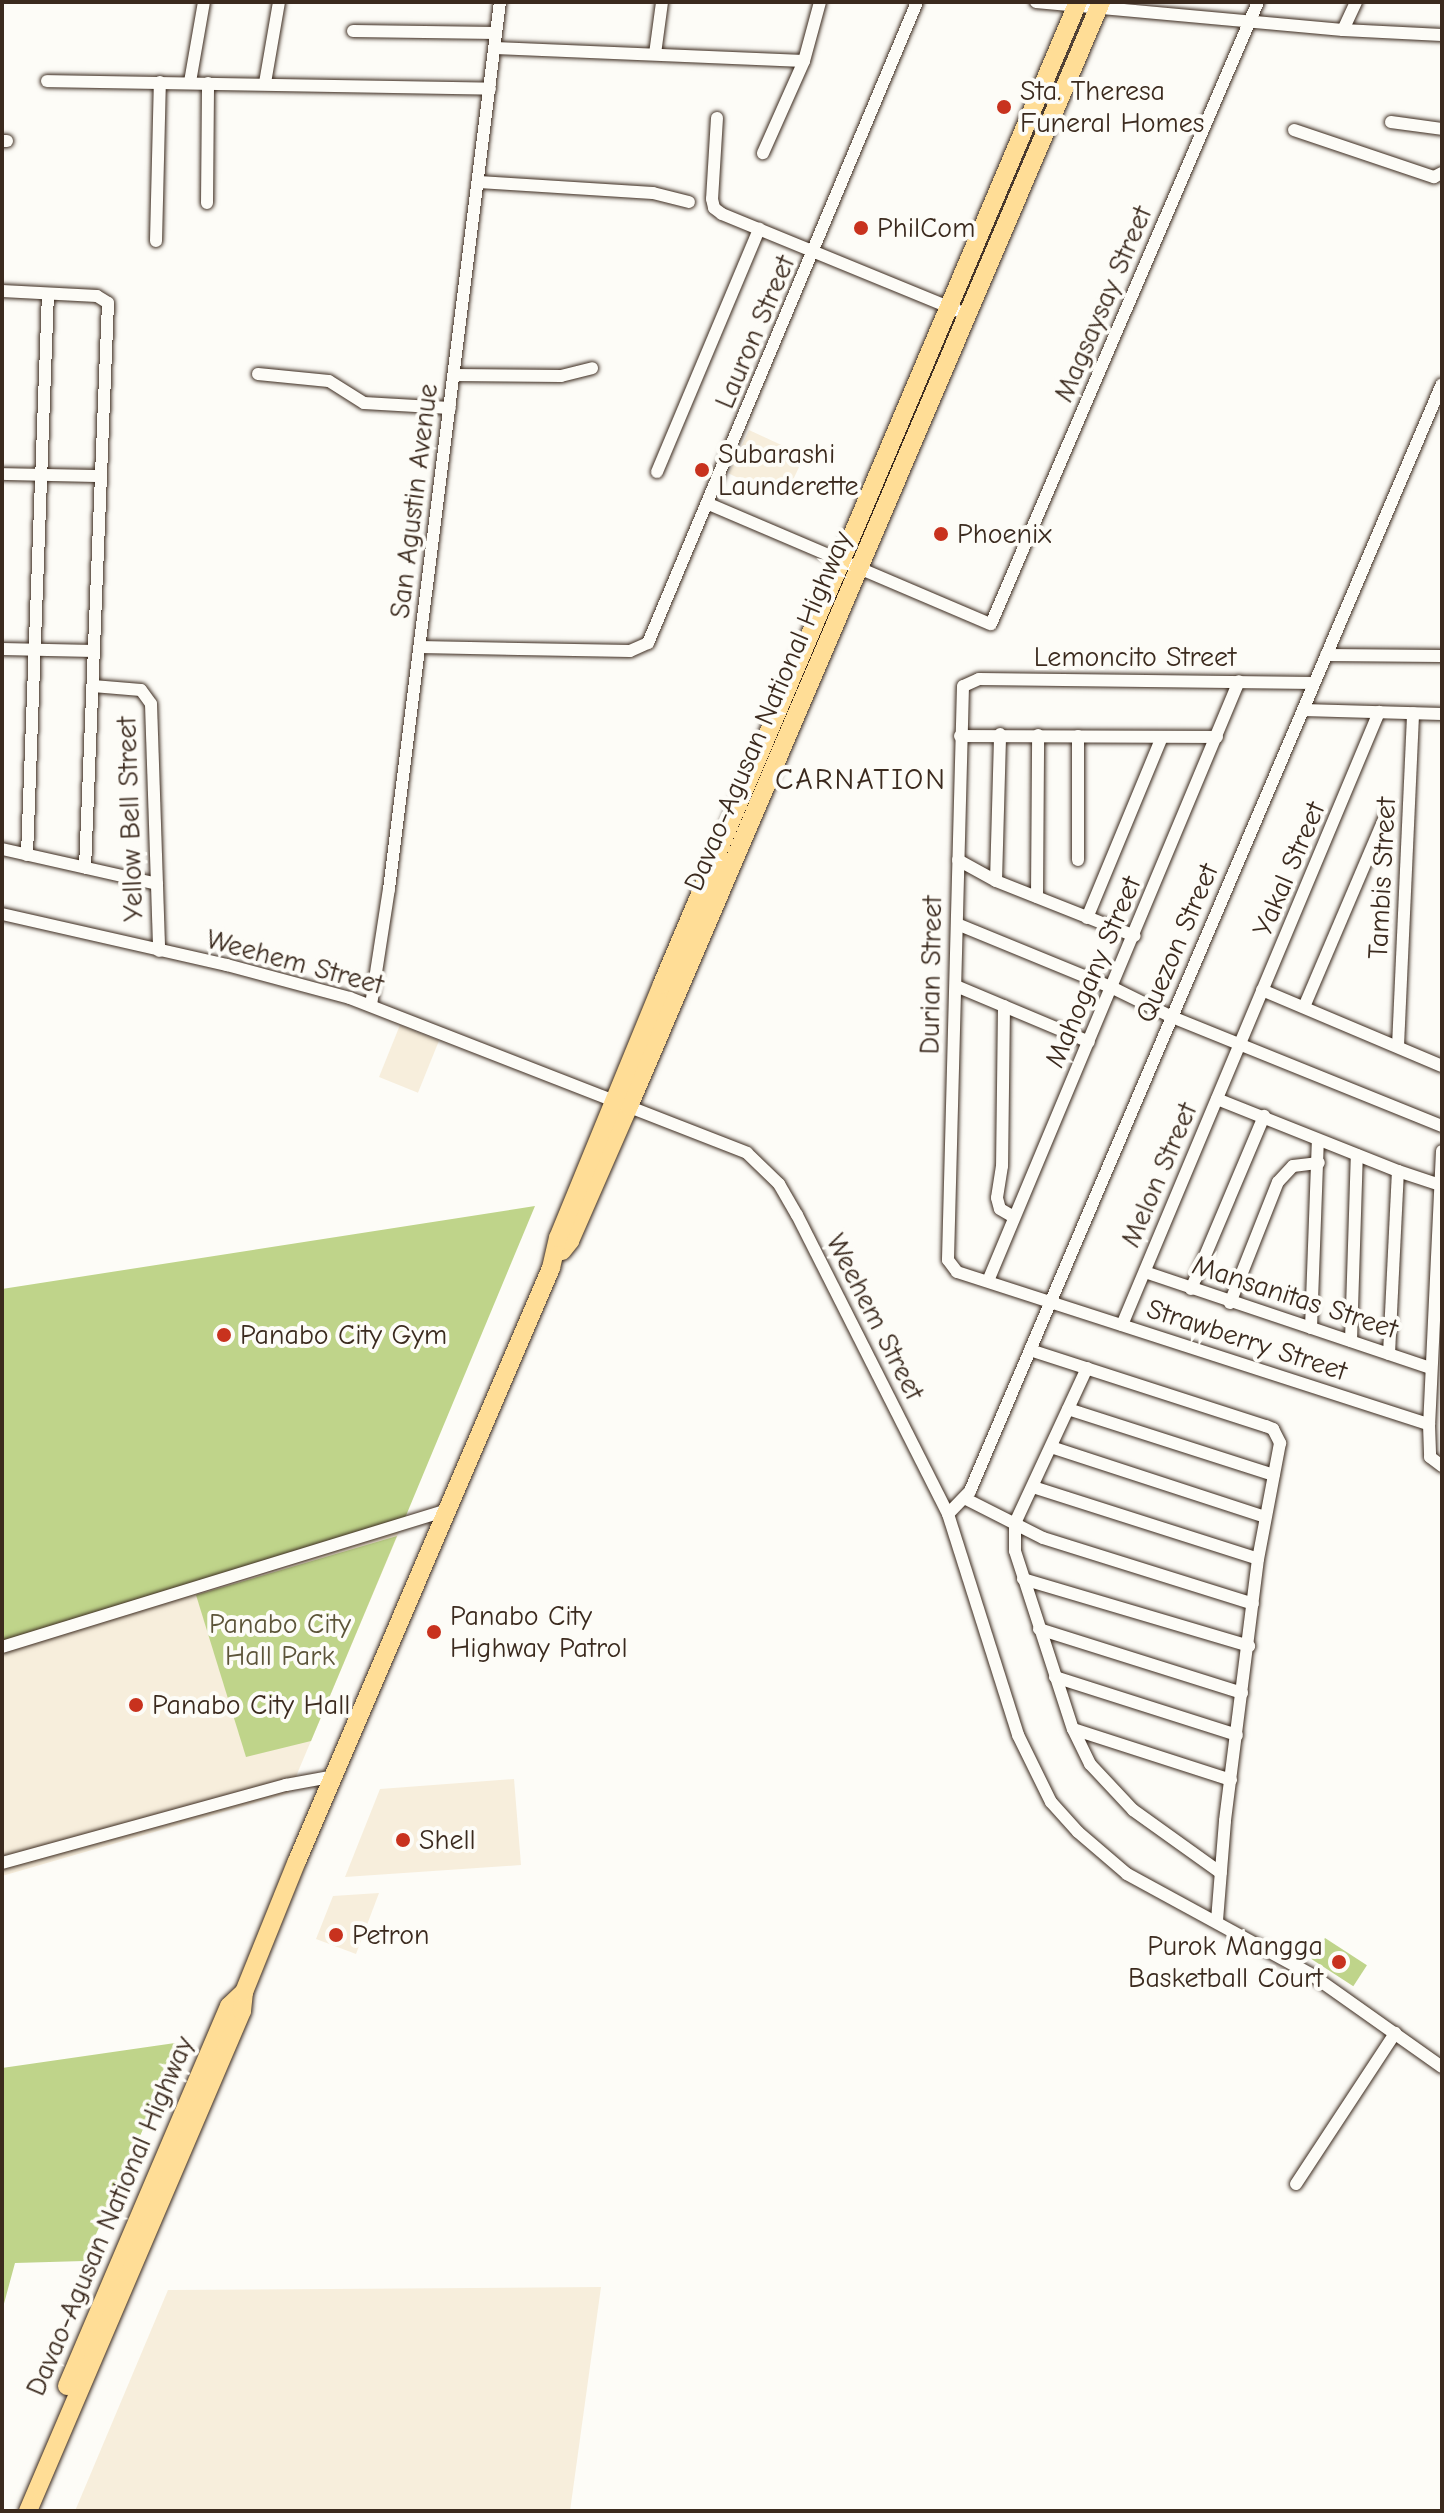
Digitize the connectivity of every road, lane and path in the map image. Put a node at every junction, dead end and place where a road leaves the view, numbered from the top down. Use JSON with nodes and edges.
{"nodes":[{"id":1,"x":204,"y":2,"type":"edge"},
{"id":2,"x":279,"y":2,"type":"edge"},
{"id":3,"x":500,"y":2,"type":"edge"},
{"id":4,"x":662,"y":2,"type":"edge"},
{"id":5,"x":820,"y":2,"type":"edge"},
{"id":6,"x":917,"y":2,"type":"edge"},
{"id":7,"x":1036,"y":2,"type":"edge"},
{"id":8,"x":1258,"y":2,"type":"edge"},
{"id":9,"x":1356,"y":2,"type":"edge"},
{"id":10,"x":1078,"y":4,"type":"edge"},
{"id":11,"x":1100,"y":5,"type":"edge"},
{"id":12,"x":1250,"y":21,"type":"junction"},
{"id":13,"x":1343,"y":30,"type":"junction"},
{"id":14,"x":353,"y":31,"type":"dead end"},
{"id":15,"x":496,"y":33,"type":"junction"},
{"id":16,"x":1442,"y":35,"type":"edge"},
{"id":17,"x":495,"y":48,"type":"junction"},
{"id":18,"x":655,"y":54,"type":"junction"},
{"id":19,"x":804,"y":61,"type":"junction"},
{"id":20,"x":47,"y":81,"type":"dead end"},
{"id":21,"x":160,"y":82,"type":"junction"},
{"id":22,"x":190,"y":82,"type":"junction"},
{"id":23,"x":208,"y":83,"type":"junction"},
{"id":24,"x":265,"y":83,"type":"junction"},
{"id":25,"x":490,"y":89,"type":"junction"},
{"id":26,"x":717,"y":118,"type":"dead end"},
{"id":27,"x":1028,"y":120,"type":"junction"},
{"id":28,"x":1391,"y":122,"type":"dead end"},
{"id":29,"x":1048,"y":129,"type":"junction"},
{"id":30,"x":1442,"y":129,"type":"edge"},
{"id":31,"x":1294,"y":130,"type":"dead end"},
{"id":32,"x":763,"y":153,"type":"dead end"},
{"id":33,"x":1442,"y":173,"type":"edge"},
{"id":34,"x":479,"y":182,"type":"junction"},
{"id":35,"x":689,"y":202,"type":"dead end"},
{"id":36,"x":207,"y":203,"type":"dead end"},
{"id":37,"x":759,"y":229,"type":"junction"},
{"id":38,"x":156,"y":241,"type":"dead end"},
{"id":39,"x":814,"y":252,"type":"junction"},
{"id":40,"x":2,"y":291,"type":"edge"},
{"id":41,"x":48,"y":294,"type":"junction"},
{"id":42,"x":949,"y":306,"type":"junction"},
{"id":43,"x":968,"y":315,"type":"junction"},
{"id":44,"x":592,"y":368,"type":"dead end"},
{"id":45,"x":258,"y":374,"type":"dead end"},
{"id":46,"x":454,"y":375,"type":"junction"},
{"id":47,"x":1442,"y":384,"type":"edge"},
{"id":48,"x":450,"y":408,"type":"junction"},
{"id":49,"x":657,"y":472,"type":"dead end"},
{"id":50,"x":2,"y":474,"type":"edge"},
{"id":51,"x":41,"y":475,"type":"junction"},
{"id":52,"x":101,"y":476,"type":"junction"},
{"id":53,"x":709,"y":504,"type":"junction"},
{"id":54,"x":859,"y":517,"type":"junction"},
{"id":55,"x":877,"y":527,"type":"junction"},
{"id":56,"x":841,"y":559,"type":"junction"},
{"id":57,"x":860,"y":567,"type":"junction"},
{"id":58,"x":420,"y":647,"type":"junction"},
{"id":59,"x":2,"y":649,"type":"edge"},
{"id":60,"x":35,"y":650,"type":"junction"},
{"id":61,"x":94,"y":651,"type":"junction"},
{"id":62,"x":1326,"y":655,"type":"junction"},
{"id":63,"x":1442,"y":656,"type":"edge"},
{"id":64,"x":798,"y":661,"type":"junction"},
{"id":65,"x":816,"y":670,"type":"junction"},
{"id":66,"x":1239,"y":681,"type":"junction"},
{"id":67,"x":1314,"y":683,"type":"junction"},
{"id":68,"x":93,"y":686,"type":"junction"},
{"id":69,"x":960,"y":692,"type":"joint"},
{"id":70,"x":1303,"y":710,"type":"junction"},
{"id":71,"x":1379,"y":712,"type":"junction"},
{"id":72,"x":1413,"y":713,"type":"junction"},
{"id":73,"x":1442,"y":714,"type":"edge"},
{"id":74,"x":1000,"y":734,"type":"junction"},
{"id":75,"x":1038,"y":735,"type":"junction"},
{"id":76,"x":960,"y":736,"type":"junction"},
{"id":77,"x":1078,"y":736,"type":"junction"},
{"id":78,"x":1162,"y":737,"type":"junction"},
{"id":79,"x":1217,"y":737,"type":"junction"},
{"id":80,"x":1387,"y":812,"type":"dead end"},
{"id":81,"x":2,"y":849,"type":"edge"},
{"id":82,"x":27,"y":855,"type":"junction"},
{"id":83,"x":958,"y":860,"type":"junction"},
{"id":84,"x":1078,"y":860,"type":"dead end"},
{"id":85,"x":85,"y":868,"type":"junction"},
{"id":86,"x":996,"y":881,"type":"junction"},
{"id":87,"x":157,"y":884,"type":"junction"},
{"id":88,"x":1037,"y":897,"type":"junction"},
{"id":89,"x":2,"y":914,"type":"edge"},
{"id":90,"x":1087,"y":918,"type":"junction"},
{"id":91,"x":957,"y":924,"type":"junction"},
{"id":92,"x":1135,"y":936,"type":"junction"},
{"id":93,"x":159,"y":951,"type":"junction"},
{"id":94,"x":956,"y":986,"type":"junction"},
{"id":95,"x":1113,"y":988,"type":"junction"},
{"id":96,"x":1262,"y":990,"type":"junction"},
{"id":97,"x":371,"y":1005,"type":"junction"},
{"id":98,"x":1004,"y":1006,"type":"junction"},
{"id":99,"x":1304,"y":1007,"type":"junction"},
{"id":100,"x":1172,"y":1017,"type":"junction"},
{"id":101,"x":1089,"y":1042,"type":"junction"},
{"id":102,"x":1241,"y":1044,"type":"junction"},
{"id":103,"x":1398,"y":1046,"type":"junction"},
{"id":104,"x":1442,"y":1066,"type":"edge"},
{"id":105,"x":1217,"y":1099,"type":"junction"},
{"id":106,"x":621,"y":1104,"type":"junction"},
{"id":107,"x":1264,"y":1116,"type":"junction"},
{"id":108,"x":1442,"y":1126,"type":"edge"},
{"id":109,"x":1318,"y":1140,"type":"junction"},
{"id":110,"x":1442,"y":1151,"type":"edge"},
{"id":111,"x":1357,"y":1155,"type":"junction"},
{"id":112,"x":1319,"y":1163,"type":"junction"},
{"id":113,"x":1398,"y":1171,"type":"junction"},
{"id":114,"x":1440,"y":1185,"type":"edge"},
{"id":115,"x":1014,"y":1217,"type":"junction"},
{"id":116,"x":948,"y":1260,"type":"joint"},
{"id":117,"x":1145,"y":1272,"type":"junction"},
{"id":118,"x":988,"y":1281,"type":"junction"},
{"id":119,"x":1191,"y":1289,"type":"junction"},
{"id":120,"x":1050,"y":1302,"type":"junction"},
{"id":121,"x":1230,"y":1303,"type":"junction"},
{"id":122,"x":1122,"y":1325,"type":"junction"},
{"id":123,"x":1311,"y":1328,"type":"junction"},
{"id":124,"x":1351,"y":1341,"type":"junction"},
{"id":125,"x":1030,"y":1350,"type":"junction"},
{"id":126,"x":1389,"y":1354,"type":"junction"},
{"id":127,"x":1087,"y":1368,"type":"junction"},
{"id":128,"x":1430,"y":1368,"type":"junction"},
{"id":129,"x":1068,"y":1409,"type":"junction"},
{"id":130,"x":1429,"y":1424,"type":"junction"},
{"id":131,"x":1051,"y":1447,"type":"junction"},
{"id":132,"x":1442,"y":1466,"type":"edge"},
{"id":133,"x":1274,"y":1475,"type":"junction"},
{"id":134,"x":1033,"y":1487,"type":"junction"},
{"id":135,"x":966,"y":1499,"type":"junction"},
{"id":136,"x":447,"y":1510,"type":"junction"},
{"id":137,"x":948,"y":1514,"type":"junction"},
{"id":138,"x":1265,"y":1517,"type":"junction"},
{"id":139,"x":1015,"y":1523,"type":"junction"},
{"id":140,"x":1258,"y":1559,"type":"junction"},
{"id":141,"x":1023,"y":1579,"type":"junction"},
{"id":142,"x":1253,"y":1604,"type":"junction"},
{"id":143,"x":1039,"y":1629,"type":"junction"},
{"id":144,"x":1249,"y":1646,"type":"junction"},
{"id":145,"x":2,"y":1647,"type":"edge"},
{"id":146,"x":1055,"y":1677,"type":"junction"},
{"id":147,"x":1242,"y":1693,"type":"junction"},
{"id":148,"x":1073,"y":1729,"type":"junction"},
{"id":149,"x":1237,"y":1735,"type":"junction"},
{"id":150,"x":335,"y":1776,"type":"junction"},
{"id":151,"x":1231,"y":1780,"type":"junction"},
{"id":152,"x":2,"y":1863,"type":"edge"},
{"id":153,"x":1221,"y":1873,"type":"junction"},
{"id":154,"x":1217,"y":1921,"type":"junction"},
{"id":155,"x":1395,"y":2033,"type":"junction"},
{"id":156,"x":1442,"y":2067,"type":"edge"},
{"id":157,"x":1296,"y":2184,"type":"dead end"},
{"id":158,"x":113,"y":2291,"type":"junction"},
{"id":159,"x":15,"y":2511,"type":"edge"},
{"id":160,"x":28,"y":2511,"type":"edge"}],
"edges":[{"from":1,"to":22,"type":"street"},
{"from":2,"to":24,"type":"street"},
{"from":3,"to":15,"type":"street","name":"San Agustin Avenue"},
{"from":4,"to":18,"type":"street"},
{"from":5,"to":19,"type":"street"},
{"from":6,"to":39,"type":"street","name":"Lauron Street"},
{"from":7,"to":10,"type":"street"},
{"from":8,"to":12,"type":"street","name":"Magsaysay Street"},
{"from":9,"to":13,"type":"street"},
{"from":10,"to":11,"type":"street"},
{"from":10,"to":27,"type":"highway","name":"Davao-Agusan National Highway"},
{"from":11,"to":12,"type":"street"},
{"from":11,"to":29,"type":"highway","name":"Davao-Agusan National Highway"},
{"from":12,"to":13,"type":"street"},
{"from":12,"to":57,"type":"street","name":"Magsaysay Street"},
{"from":13,"to":16,"type":"street"},
{"from":14,"to":15,"type":"street"},
{"from":15,"to":17,"type":"street","name":"San Agustin Avenue"},
{"from":17,"to":18,"type":"street"},
{"from":17,"to":25,"type":"street","name":"San Agustin Avenue"},
{"from":18,"to":19,"type":"street"},
{"from":19,"to":32,"type":"street"},
{"from":20,"to":21,"type":"street"},
{"from":21,"to":22,"type":"street"},
{"from":21,"to":38,"type":"street"},
{"from":22,"to":23,"type":"street"},
{"from":23,"to":24,"type":"street"},
{"from":23,"to":36,"type":"street"},
{"from":24,"to":25,"type":"street"},
{"from":25,"to":34,"type":"street","name":"San Agustin Avenue"},
{"from":26,"to":37,"type":"street"},
{"from":27,"to":29,"type":"highway"},
{"from":27,"to":42,"type":"highway","name":"Davao-Agusan National Highway"},
{"from":28,"to":30,"type":"street"},
{"from":29,"to":43,"type":"highway","name":"Davao-Agusan National Highway"},
{"from":31,"to":33,"type":"street"},
{"from":34,"to":35,"type":"street"},
{"from":34,"to":46,"type":"street","name":"San Agustin Avenue"},
{"from":37,"to":39,"type":"street"},
{"from":37,"to":49,"type":"street"},
{"from":39,"to":42,"type":"street"},
{"from":39,"to":53,"type":"street","name":"Lauron Street"},
{"from":40,"to":41,"type":"street"},
{"from":41,"to":51,"type":"street"},
{"from":41,"to":52,"type":"street"},
{"from":42,"to":43,"type":"street"},
{"from":42,"to":54,"type":"highway","name":"Davao-Agusan National Highway"},
{"from":43,"to":55,"type":"highway","name":"Davao-Agusan National Highway"},
{"from":44,"to":46,"type":"street"},
{"from":45,"to":48,"type":"street"},
{"from":46,"to":48,"type":"street","name":"San Agustin Avenue"},
{"from":47,"to":62,"type":"street","name":"Quezon Street"},
{"from":48,"to":58,"type":"street","name":"San Agustin Avenue"},
{"from":50,"to":51,"type":"street"},
{"from":51,"to":52,"type":"street"},
{"from":51,"to":60,"type":"street"},
{"from":52,"to":61,"type":"street"},
{"from":53,"to":56,"type":"street"},
{"from":53,"to":58,"type":"street","name":"Lauron Street"},
{"from":54,"to":55,"type":"highway"},
{"from":54,"to":56,"type":"highway","name":"Davao-Agusan National Highway"},
{"from":55,"to":57,"type":"highway","name":"Davao-Agusan National Highway"},
{"from":56,"to":57,"type":"street"},
{"from":56,"to":64,"type":"highway","name":"Davao-Agusan National Highway"},
{"from":57,"to":65,"type":"highway","name":"Davao-Agusan National Highway"},
{"from":58,"to":97,"type":"street","name":"San Agustin Avenue"},
{"from":59,"to":60,"type":"street"},
{"from":60,"to":61,"type":"street"},
{"from":60,"to":82,"type":"street"},
{"from":61,"to":68,"type":"street"},
{"from":62,"to":63,"type":"street"},
{"from":62,"to":67,"type":"street","name":"Quezon Street"},
{"from":64,"to":65,"type":"highway"},
{"from":64,"to":106,"type":"highway","name":"Davao-Agusan National Highway"},
{"from":65,"to":106,"type":"highway","name":"Davao-Agusan National Highway"},
{"from":66,"to":67,"type":"street","name":"Lemoncito Street"},
{"from":66,"to":69,"type":"street","name":"Lemoncito Street"},
{"from":66,"to":79,"type":"street","name":"Mahogany Street"},
{"from":67,"to":70,"type":"street","name":"Quezon Street"},
{"from":68,"to":85,"type":"street"},
{"from":68,"to":87,"type":"street","name":"Yellow Bell Street"},
{"from":69,"to":76,"type":"street","name":"Durian Street"},
{"from":70,"to":71,"type":"street"},
{"from":70,"to":100,"type":"street","name":"Quezon Street"},
{"from":71,"to":72,"type":"street"},
{"from":71,"to":96,"type":"street","name":"Yakal Street"},
{"from":72,"to":73,"type":"street"},
{"from":72,"to":103,"type":"street","name":"Tambis Street"},
{"from":74,"to":75,"type":"street"},
{"from":74,"to":76,"type":"street"},
{"from":74,"to":86,"type":"street"},
{"from":75,"to":77,"type":"street"},
{"from":75,"to":88,"type":"street"},
{"from":76,"to":83,"type":"street","name":"Durian Street"},
{"from":77,"to":78,"type":"street"},
{"from":77,"to":84,"type":"street"},
{"from":78,"to":79,"type":"street"},
{"from":78,"to":90,"type":"street"},
{"from":79,"to":92,"type":"street","name":"Mahogany Street"},
{"from":80,"to":99,"type":"street"},
{"from":81,"to":82,"type":"street"},
{"from":82,"to":85,"type":"street"},
{"from":83,"to":86,"type":"street"},
{"from":83,"to":91,"type":"street","name":"Durian Street"},
{"from":85,"to":87,"type":"street"},
{"from":86,"to":88,"type":"street"},
{"from":87,"to":93,"type":"street","name":"Yellow Bell Street"},
{"from":88,"to":90,"type":"street"},
{"from":89,"to":93,"type":"street","name":"Weehem Street"},
{"from":90,"to":92,"type":"street"},
{"from":91,"to":94,"type":"street","name":"Durian Street"},
{"from":91,"to":95,"type":"street"},
{"from":92,"to":95,"type":"street","name":"Mahogany Street"},
{"from":93,"to":97,"type":"street","name":"Weehem Street"},
{"from":94,"to":98,"type":"street"},
{"from":94,"to":116,"type":"street","name":"Durian Street"},
{"from":95,"to":100,"type":"street"},
{"from":95,"to":101,"type":"street","name":"Mahogany Street"},
{"from":96,"to":99,"type":"street"},
{"from":96,"to":102,"type":"street","name":"Yakal Street"},
{"from":97,"to":106,"type":"street","name":"Weehem Street"},
{"from":98,"to":101,"type":"street"},
{"from":98,"to":115,"type":"street"},
{"from":99,"to":103,"type":"street"},
{"from":100,"to":102,"type":"street"},
{"from":100,"to":120,"type":"street","name":"Quezon Street"},
{"from":101,"to":115,"type":"street","name":"Mahogany Street"},
{"from":102,"to":105,"type":"street","name":"Melon Street"},
{"from":102,"to":108,"type":"street"},
{"from":103,"to":104,"type":"street"},
{"from":105,"to":107,"type":"street"},
{"from":105,"to":117,"type":"street","name":"Melon Street"},
{"from":106,"to":136,"type":"highway","name":"Davao-Agusan National Highway"},
{"from":106,"to":137,"type":"street","name":"Weehem Street"},
{"from":107,"to":109,"type":"street"},
{"from":107,"to":119,"type":"street"},
{"from":109,"to":111,"type":"street"},
{"from":109,"to":112,"type":"street"},
{"from":110,"to":114,"type":"street"},
{"from":111,"to":113,"type":"street"},
{"from":111,"to":124,"type":"street"},
{"from":112,"to":121,"type":"street"},
{"from":112,"to":123,"type":"street"},
{"from":113,"to":114,"type":"street"},
{"from":113,"to":126,"type":"street"},
{"from":114,"to":128,"type":"street"},
{"from":115,"to":118,"type":"street","name":"Mahogany Street"},
{"from":116,"to":118,"type":"street","name":"Strawberry Street"},
{"from":117,"to":119,"type":"street","name":"Mansanitas Street"},
{"from":117,"to":122,"type":"street","name":"Melon Street"},
{"from":118,"to":120,"type":"street","name":"Strawberry Street"},
{"from":119,"to":121,"type":"street","name":"Mansanitas Street"},
{"from":120,"to":122,"type":"street","name":"Strawberry Street"},
{"from":120,"to":125,"type":"street","name":"Quezon Street"},
{"from":121,"to":123,"type":"street","name":"Mansanitas Street"},
{"from":122,"to":130,"type":"street","name":"Strawberry Street"},
{"from":123,"to":124,"type":"street","name":"Mansanitas Street"},
{"from":124,"to":126,"type":"street","name":"Mansanitas Street"},
{"from":125,"to":127,"type":"street"},
{"from":125,"to":135,"type":"street","name":"Quezon Street"},
{"from":126,"to":128,"type":"street","name":"Mansanitas Street"},
{"from":127,"to":129,"type":"street"},
{"from":127,"to":133,"type":"street"},
{"from":128,"to":130,"type":"street"},
{"from":129,"to":131,"type":"street"},
{"from":129,"to":133,"type":"street"},
{"from":130,"to":132,"type":"street"},
{"from":131,"to":134,"type":"street"},
{"from":131,"to":138,"type":"street"},
{"from":133,"to":138,"type":"street"},
{"from":134,"to":139,"type":"street"},
{"from":134,"to":140,"type":"street"},
{"from":135,"to":137,"type":"street","name":"Quezon Street"},
{"from":135,"to":139,"type":"street"},
{"from":136,"to":145,"type":"street"},
{"from":136,"to":150,"type":"highway","name":"Davao-Agusan National Highway"},
{"from":137,"to":154,"type":"street","name":"Weehem Street"},
{"from":138,"to":140,"type":"street"},
{"from":139,"to":141,"type":"street"},
{"from":139,"to":142,"type":"street"},
{"from":140,"to":142,"type":"street"},
{"from":141,"to":143,"type":"street"},
{"from":141,"to":144,"type":"street"},
{"from":142,"to":144,"type":"street"},
{"from":143,"to":146,"type":"street"},
{"from":143,"to":147,"type":"street"},
{"from":144,"to":147,"type":"street"},
{"from":146,"to":148,"type":"street"},
{"from":146,"to":149,"type":"street"},
{"from":147,"to":149,"type":"street"},
{"from":148,"to":151,"type":"street"},
{"from":148,"to":153,"type":"street"},
{"from":149,"to":151,"type":"street"},
{"from":150,"to":152,"type":"street"},
{"from":150,"to":158,"type":"highway","name":"Davao-Agusan National Highway"},
{"from":151,"to":153,"type":"street"},
{"from":153,"to":154,"type":"street"},
{"from":154,"to":155,"type":"street","name":"Weehem Street"},
{"from":155,"to":156,"type":"street","name":"Weehem Street"},
{"from":155,"to":157,"type":"street"},
{"from":158,"to":159,"type":"highway","name":"Davao-Agusan National Highway"},
{"from":158,"to":160,"type":"highway","name":"Davao-Agusan National Highway"}]}
